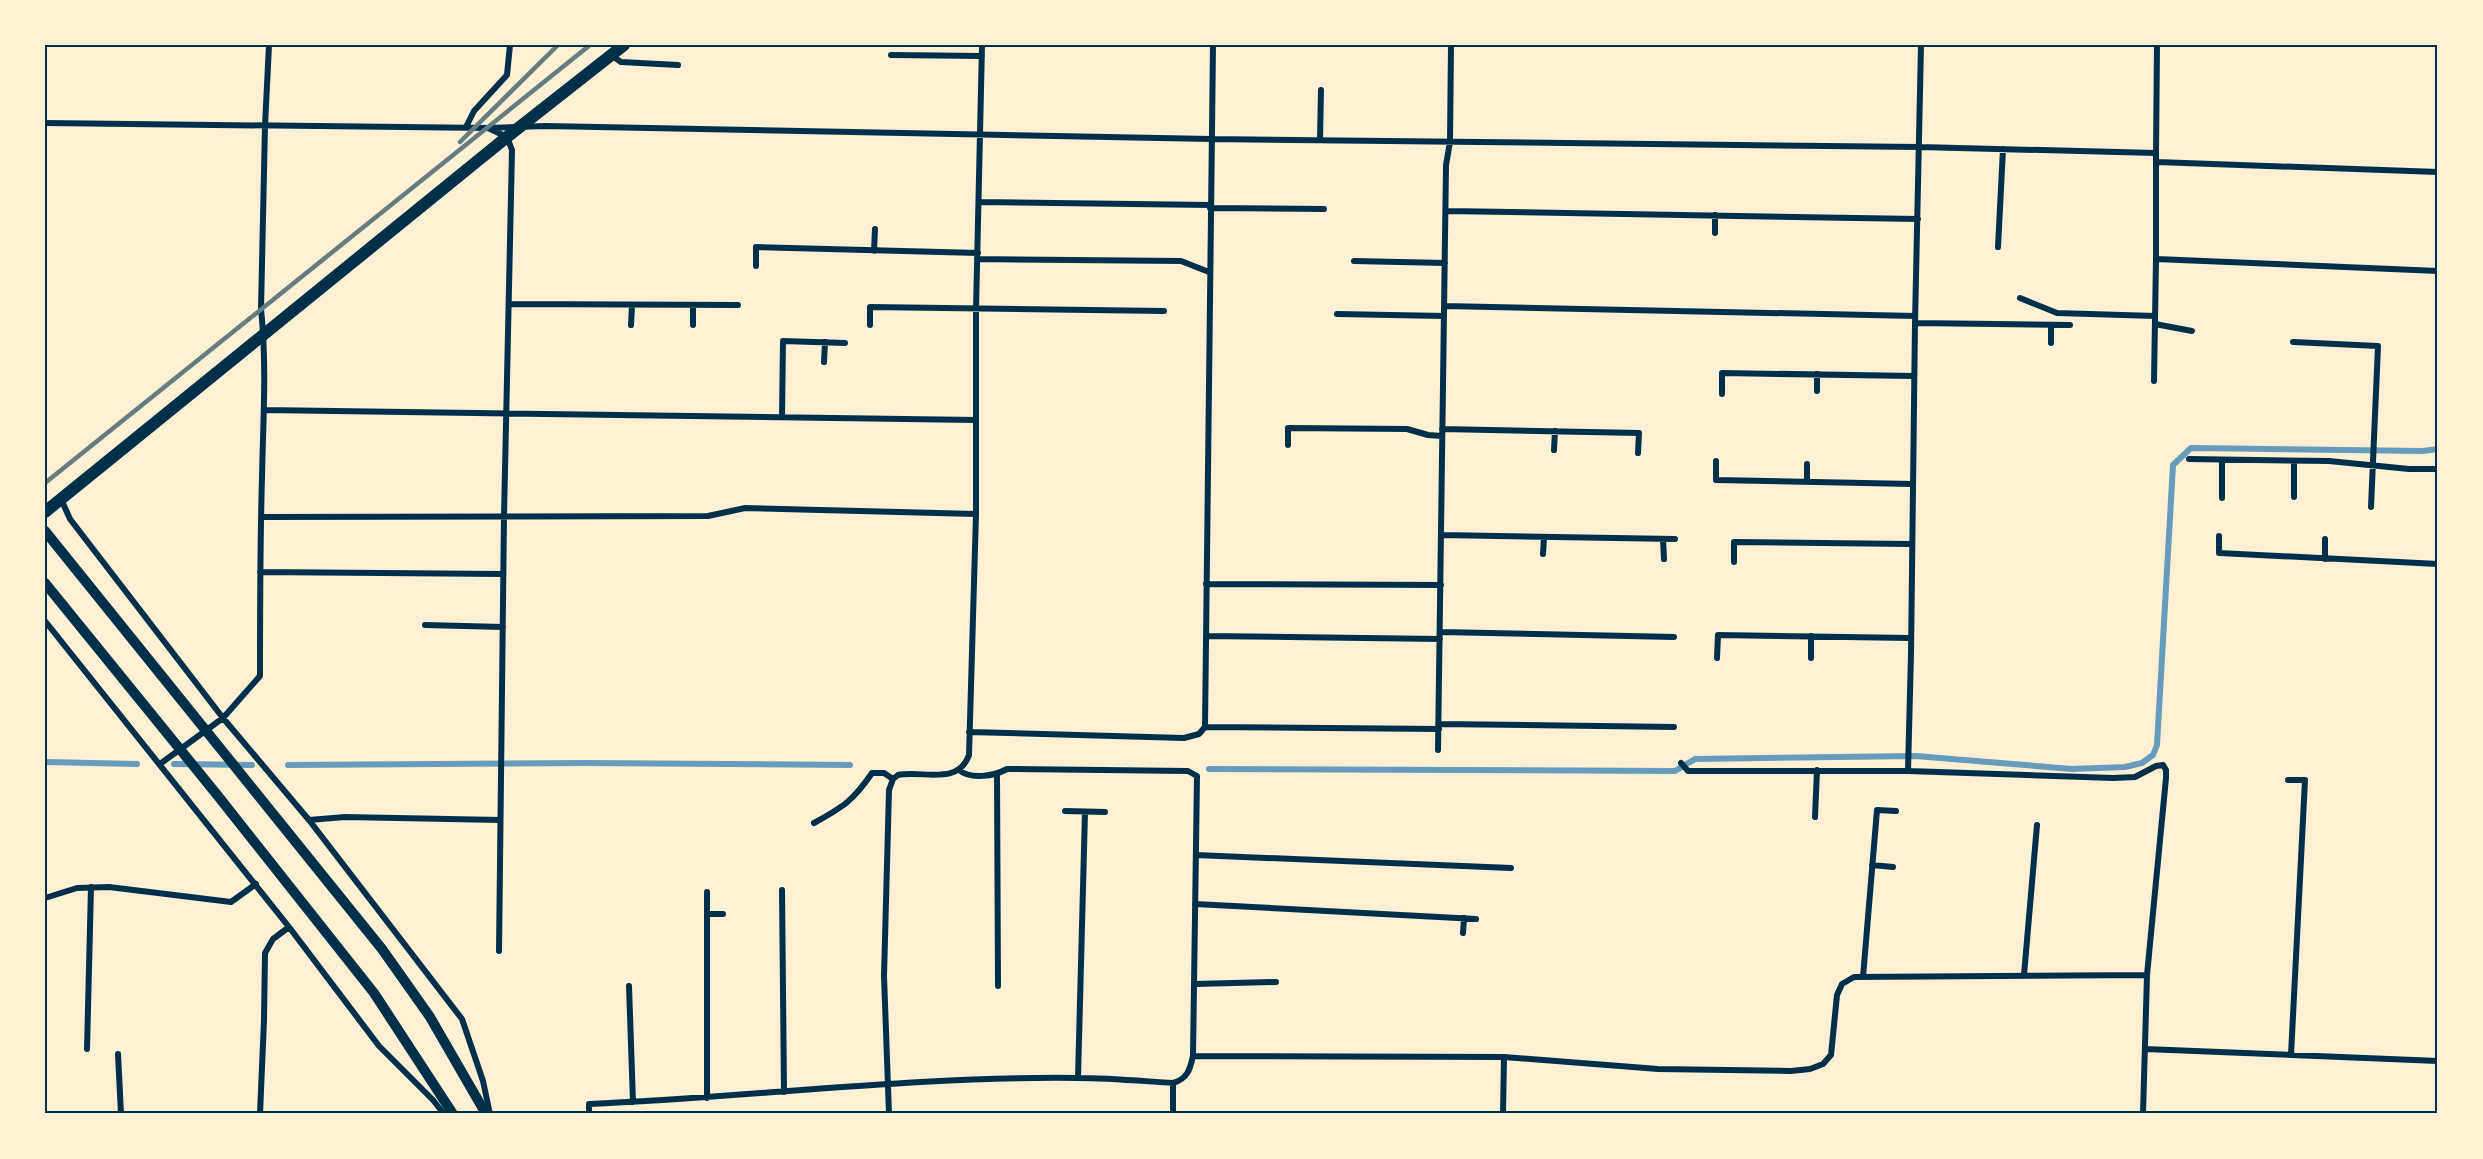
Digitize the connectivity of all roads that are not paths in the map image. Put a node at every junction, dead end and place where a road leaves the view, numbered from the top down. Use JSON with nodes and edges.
{"nodes":[{"id":1,"x":269,"y":45,"type":"edge"},
{"id":2,"x":510,"y":45,"type":"edge"},
{"id":3,"x":624,"y":45,"type":"edge"},
{"id":4,"x":982,"y":45,"type":"edge"},
{"id":5,"x":1213,"y":45,"type":"edge"},
{"id":6,"x":1451,"y":45,"type":"edge"},
{"id":7,"x":1921,"y":45,"type":"edge"},
{"id":8,"x":2157,"y":45,"type":"edge"},
{"id":9,"x":610,"y":55,"type":"junction"},
{"id":10,"x":891,"y":55,"type":"dead end"},
{"id":11,"x":982,"y":56,"type":"junction"},
{"id":12,"x":678,"y":64,"type":"dead end"},
{"id":13,"x":1321,"y":90,"type":"dead end"},
{"id":14,"x":45,"y":123,"type":"edge"},
{"id":15,"x":265,"y":126,"type":"junction"},
{"id":16,"x":466,"y":128,"type":"junction"},
{"id":17,"x":488,"y":128,"type":"junction"},
{"id":18,"x":520,"y":128,"type":"junction"},
{"id":19,"x":979,"y":135,"type":"junction"},
{"id":20,"x":507,"y":137,"type":"junction"},
{"id":21,"x":1211,"y":139,"type":"junction"},
{"id":22,"x":1320,"y":140,"type":"junction"},
{"id":23,"x":1450,"y":142,"type":"junction"},
{"id":24,"x":1920,"y":147,"type":"junction"},
{"id":25,"x":2003,"y":149,"type":"junction"},
{"id":26,"x":2156,"y":153,"type":"junction"},
{"id":27,"x":2157,"y":162,"type":"junction"},
{"id":28,"x":2438,"y":172,"type":"edge"},
{"id":29,"x":978,"y":202,"type":"junction"},
{"id":30,"x":1210,"y":206,"type":"junction"},
{"id":31,"x":1324,"y":209,"type":"dead end"},
{"id":32,"x":1446,"y":211,"type":"junction"},
{"id":33,"x":1715,"y":215,"type":"junction"},
{"id":34,"x":1918,"y":219,"type":"junction"},
{"id":35,"x":875,"y":230,"type":"dead end"},
{"id":36,"x":1715,"y":233,"type":"dead end"},
{"id":37,"x":1998,"y":248,"type":"dead end"},
{"id":38,"x":874,"y":251,"type":"junction"},
{"id":39,"x":978,"y":256,"type":"junction"},
{"id":40,"x":2156,"y":260,"type":"junction"},
{"id":41,"x":1354,"y":261,"type":"dead end"},
{"id":42,"x":1445,"y":263,"type":"junction"},
{"id":43,"x":756,"y":266,"type":"dead end"},
{"id":44,"x":2438,"y":271,"type":"edge"},
{"id":45,"x":1209,"y":272,"type":"junction"},
{"id":46,"x":2020,"y":298,"type":"dead end"},
{"id":47,"x":510,"y":304,"type":"junction"},
{"id":48,"x":632,"y":305,"type":"junction"},
{"id":49,"x":693,"y":305,"type":"junction"},
{"id":50,"x":738,"y":306,"type":"dead end"},
{"id":51,"x":1444,"y":306,"type":"junction"},
{"id":52,"x":976,"y":310,"type":"junction"},
{"id":53,"x":1164,"y":311,"type":"dead end"},
{"id":54,"x":1337,"y":314,"type":"dead end"},
{"id":55,"x":1444,"y":316,"type":"junction"},
{"id":56,"x":2155,"y":316,"type":"junction"},
{"id":57,"x":1915,"y":320,"type":"junction"},
{"id":58,"x":2155,"y":324,"type":"junction"},
{"id":59,"x":632,"y":325,"type":"dead end"},
{"id":60,"x":693,"y":325,"type":"dead end"},
{"id":61,"x":870,"y":325,"type":"dead end"},
{"id":62,"x":2051,"y":325,"type":"junction"},
{"id":63,"x":2070,"y":325,"type":"dead end"},
{"id":64,"x":2192,"y":331,"type":"dead end"},
{"id":65,"x":264,"y":334,"type":"junction"},
{"id":66,"x":825,"y":342,"type":"junction"},
{"id":67,"x":2293,"y":342,"type":"dead end"},
{"id":68,"x":845,"y":343,"type":"dead end"},
{"id":69,"x":2051,"y":343,"type":"dead end"},
{"id":70,"x":824,"y":362,"type":"dead end"},
{"id":71,"x":1818,"y":374,"type":"junction"},
{"id":72,"x":1914,"y":376,"type":"junction"},
{"id":73,"x":2154,"y":381,"type":"dead end"},
{"id":74,"x":1817,"y":391,"type":"dead end"},
{"id":75,"x":1722,"y":394,"type":"dead end"},
{"id":76,"x":264,"y":410,"type":"junction"},
{"id":77,"x":508,"y":413,"type":"junction"},
{"id":78,"x":782,"y":417,"type":"junction"},
{"id":79,"x":976,"y":420,"type":"junction"},
{"id":80,"x":1555,"y":431,"type":"junction"},
{"id":81,"x":1442,"y":432,"type":"junction"},
{"id":82,"x":1288,"y":445,"type":"dead end"},
{"id":83,"x":1554,"y":450,"type":"dead end"},
{"id":84,"x":1638,"y":453,"type":"dead end"},
{"id":85,"x":2189,"y":459,"type":"dead end"},
{"id":86,"x":2222,"y":460,"type":"junction"},
{"id":87,"x":2294,"y":460,"type":"junction"},
{"id":88,"x":1716,"y":461,"type":"dead end"},
{"id":89,"x":1807,"y":464,"type":"dead end"},
{"id":90,"x":2373,"y":466,"type":"junction"},
{"id":91,"x":2438,"y":469,"type":"edge"},
{"id":92,"x":1807,"y":482,"type":"junction"},
{"id":93,"x":1912,"y":484,"type":"junction"},
{"id":94,"x":2294,"y":497,"type":"dead end"},
{"id":95,"x":2222,"y":498,"type":"dead end"},
{"id":96,"x":61,"y":499,"type":"junction"},
{"id":97,"x":2371,"y":507,"type":"dead end"},
{"id":98,"x":45,"y":512,"type":"edge"},
{"id":99,"x":976,"y":514,"type":"junction"},
{"id":100,"x":504,"y":516,"type":"junction"},
{"id":101,"x":261,"y":517,"type":"junction"},
{"id":102,"x":45,"y":531,"type":"edge"},
{"id":103,"x":1441,"y":535,"type":"junction"},
{"id":104,"x":2219,"y":536,"type":"dead end"},
{"id":105,"x":1544,"y":537,"type":"junction"},
{"id":106,"x":1663,"y":539,"type":"junction"},
{"id":107,"x":1675,"y":539,"type":"dead end"},
{"id":108,"x":2325,"y":539,"type":"dead end"},
{"id":109,"x":1911,"y":544,"type":"junction"},
{"id":110,"x":1543,"y":554,"type":"dead end"},
{"id":111,"x":1664,"y":559,"type":"dead end"},
{"id":112,"x":2325,"y":559,"type":"junction"},
{"id":113,"x":1734,"y":562,"type":"dead end"},
{"id":114,"x":2438,"y":564,"type":"edge"},
{"id":115,"x":260,"y":572,"type":"junction"},
{"id":116,"x":503,"y":574,"type":"junction"},
{"id":117,"x":45,"y":583,"type":"edge"},
{"id":118,"x":1206,"y":584,"type":"junction"},
{"id":119,"x":1441,"y":585,"type":"junction"},
{"id":120,"x":45,"y":621,"type":"edge"},
{"id":121,"x":426,"y":625,"type":"dead end"},
{"id":122,"x":502,"y":627,"type":"junction"},
{"id":123,"x":1440,"y":635,"type":"junction"},
{"id":124,"x":1206,"y":636,"type":"junction"},
{"id":125,"x":1811,"y":636,"type":"junction"},
{"id":126,"x":1674,"y":637,"type":"dead end"},
{"id":127,"x":1910,"y":638,"type":"junction"},
{"id":128,"x":1718,"y":658,"type":"dead end"},
{"id":129,"x":1811,"y":658,"type":"dead end"},
{"id":130,"x":223,"y":718,"type":"junction"},
{"id":131,"x":1205,"y":726,"type":"junction"},
{"id":132,"x":1439,"y":726,"type":"junction"},
{"id":133,"x":1674,"y":727,"type":"dead end"},
{"id":134,"x":969,"y":732,"type":"junction"},
{"id":135,"x":1438,"y":750,"type":"dead end"},
{"id":136,"x":1681,"y":763,"type":"dead end"},
{"id":137,"x":160,"y":764,"type":"junction"},
{"id":138,"x":1908,"y":768,"type":"junction"},
{"id":139,"x":959,"y":770,"type":"junction"},
{"id":140,"x":1817,"y":770,"type":"junction"},
{"id":141,"x":997,"y":774,"type":"junction"},
{"id":142,"x":893,"y":778,"type":"junction"},
{"id":143,"x":2288,"y":780,"type":"dead end"},
{"id":144,"x":1065,"y":811,"type":"dead end"},
{"id":145,"x":1896,"y":811,"type":"dead end"},
{"id":146,"x":1085,"y":812,"type":"junction"},
{"id":147,"x":1105,"y":812,"type":"dead end"},
{"id":148,"x":1815,"y":817,"type":"dead end"},
{"id":149,"x":309,"y":820,"type":"junction"},
{"id":150,"x":500,"y":820,"type":"junction"},
{"id":151,"x":814,"y":822,"type":"dead end"},
{"id":152,"x":2037,"y":825,"type":"dead end"},
{"id":153,"x":1196,"y":855,"type":"junction"},
{"id":154,"x":1872,"y":865,"type":"junction"},
{"id":155,"x":1893,"y":867,"type":"dead end"},
{"id":156,"x":1511,"y":868,"type":"dead end"},
{"id":157,"x":256,"y":884,"type":"junction"},
{"id":158,"x":91,"y":887,"type":"junction"},
{"id":159,"x":782,"y":890,"type":"dead end"},
{"id":160,"x":707,"y":892,"type":"dead end"},
{"id":161,"x":45,"y":898,"type":"edge"},
{"id":162,"x":1195,"y":904,"type":"junction"},
{"id":163,"x":707,"y":914,"type":"junction"},
{"id":164,"x":723,"y":914,"type":"dead end"},
{"id":165,"x":1464,"y":918,"type":"junction"},
{"id":166,"x":1476,"y":919,"type":"dead end"},
{"id":167,"x":289,"y":927,"type":"junction"},
{"id":168,"x":1463,"y":933,"type":"dead end"},
{"id":169,"x":499,"y":951,"type":"dead end"},
{"id":170,"x":2024,"y":975,"type":"junction"},
{"id":171,"x":2147,"y":975,"type":"junction"},
{"id":172,"x":1863,"y":977,"type":"junction"},
{"id":173,"x":1276,"y":982,"type":"dead end"},
{"id":174,"x":1194,"y":984,"type":"junction"},
{"id":175,"x":630,"y":986,"type":"dead end"},
{"id":176,"x":998,"y":986,"type":"dead end"},
{"id":177,"x":2145,"y":1048,"type":"junction"},
{"id":178,"x":87,"y":1049,"type":"dead end"},
{"id":179,"x":118,"y":1054,"type":"dead end"},
{"id":180,"x":2291,"y":1054,"type":"junction"},
{"id":181,"x":1193,"y":1056,"type":"junction"},
{"id":182,"x":1504,"y":1057,"type":"junction"},
{"id":183,"x":2438,"y":1061,"type":"edge"},
{"id":184,"x":1078,"y":1077,"type":"junction"},
{"id":185,"x":1173,"y":1083,"type":"junction"},
{"id":186,"x":889,"y":1085,"type":"junction"},
{"id":187,"x":784,"y":1092,"type":"junction"},
{"id":188,"x":707,"y":1098,"type":"junction"},
{"id":189,"x":633,"y":1102,"type":"junction"},
{"id":190,"x":121,"y":1114,"type":"edge"},
{"id":191,"x":260,"y":1114,"type":"edge"},
{"id":192,"x":444,"y":1114,"type":"edge"},
{"id":193,"x":453,"y":1114,"type":"edge"},
{"id":194,"x":488,"y":1114,"type":"edge"},
{"id":195,"x":589,"y":1114,"type":"edge"},
{"id":196,"x":889,"y":1114,"type":"edge"},
{"id":197,"x":1173,"y":1114,"type":"edge"},
{"id":198,"x":1503,"y":1114,"type":"edge"},
{"id":199,"x":2143,"y":1114,"type":"edge"}],
"edges":[{"from":1,"to":15,"type":"street"},
{"from":2,"to":16,"type":"street"},
{"from":3,"to":9,"type":"main road"},
{"from":4,"to":11,"type":"street"},
{"from":5,"to":21,"type":"street"},
{"from":6,"to":23,"type":"street"},
{"from":7,"to":24,"type":"street"},
{"from":8,"to":26,"type":"street"},
{"from":9,"to":12,"type":"street"},
{"from":9,"to":18,"type":"main road"},
{"from":10,"to":11,"type":"street"},
{"from":11,"to":19,"type":"street"},
{"from":13,"to":22,"type":"street"},
{"from":14,"to":15,"type":"street"},
{"from":15,"to":16,"type":"street"},
{"from":15,"to":65,"type":"street"},
{"from":16,"to":17,"type":"street"},
{"from":17,"to":18,"type":"street"},
{"from":17,"to":20,"type":"street"},
{"from":18,"to":19,"type":"street"},
{"from":18,"to":20,"type":"main road"},
{"from":19,"to":21,"type":"street"},
{"from":19,"to":29,"type":"street"},
{"from":20,"to":47,"type":"street"},
{"from":20,"to":65,"type":"main road"},
{"from":21,"to":22,"type":"street"},
{"from":21,"to":30,"type":"street"},
{"from":22,"to":23,"type":"street"},
{"from":23,"to":24,"type":"street"},
{"from":23,"to":32,"type":"street"},
{"from":24,"to":25,"type":"street"},
{"from":24,"to":34,"type":"street"},
{"from":25,"to":26,"type":"street"},
{"from":25,"to":37,"type":"street"},
{"from":26,"to":27,"type":"street"},
{"from":27,"to":28,"type":"street"},
{"from":27,"to":40,"type":"street"},
{"from":29,"to":30,"type":"street"},
{"from":29,"to":39,"type":"street"},
{"from":30,"to":31,"type":"street"},
{"from":30,"to":45,"type":"street"},
{"from":32,"to":33,"type":"street"},
{"from":32,"to":42,"type":"street"},
{"from":33,"to":34,"type":"street"},
{"from":33,"to":36,"type":"street"},
{"from":34,"to":57,"type":"street"},
{"from":35,"to":38,"type":"street"},
{"from":38,"to":39,"type":"street"},
{"from":38,"to":43,"type":"street"},
{"from":39,"to":45,"type":"street"},
{"from":39,"to":52,"type":"street"},
{"from":40,"to":44,"type":"street"},
{"from":40,"to":56,"type":"street"},
{"from":41,"to":42,"type":"street"},
{"from":42,"to":51,"type":"street"},
{"from":45,"to":118,"type":"street"},
{"from":46,"to":56,"type":"street"},
{"from":47,"to":48,"type":"street"},
{"from":47,"to":77,"type":"street"},
{"from":48,"to":49,"type":"street"},
{"from":48,"to":59,"type":"street"},
{"from":49,"to":50,"type":"street"},
{"from":49,"to":60,"type":"street"},
{"from":51,"to":55,"type":"street"},
{"from":51,"to":57,"type":"street"},
{"from":52,"to":53,"type":"street"},
{"from":52,"to":61,"type":"street"},
{"from":52,"to":79,"type":"street"},
{"from":54,"to":55,"type":"street"},
{"from":55,"to":81,"type":"street"},
{"from":56,"to":58,"type":"street"},
{"from":57,"to":62,"type":"street"},
{"from":57,"to":72,"type":"street"},
{"from":58,"to":64,"type":"street"},
{"from":58,"to":73,"type":"street"},
{"from":62,"to":63,"type":"street"},
{"from":62,"to":69,"type":"street"},
{"from":65,"to":76,"type":"street"},
{"from":65,"to":96,"type":"main road"},
{"from":66,"to":68,"type":"street"},
{"from":66,"to":70,"type":"street"},
{"from":66,"to":78,"type":"street"},
{"from":67,"to":90,"type":"street"},
{"from":71,"to":72,"type":"street"},
{"from":71,"to":74,"type":"street"},
{"from":71,"to":75,"type":"street"},
{"from":72,"to":93,"type":"street"},
{"from":76,"to":77,"type":"street"},
{"from":76,"to":101,"type":"street"},
{"from":77,"to":78,"type":"street"},
{"from":77,"to":100,"type":"street"},
{"from":78,"to":79,"type":"street"},
{"from":79,"to":99,"type":"street"},
{"from":80,"to":81,"type":"street"},
{"from":80,"to":83,"type":"street"},
{"from":80,"to":84,"type":"street"},
{"from":81,"to":82,"type":"street"},
{"from":81,"to":103,"type":"street"},
{"from":85,"to":86,"type":"street"},
{"from":86,"to":87,"type":"street"},
{"from":86,"to":95,"type":"street"},
{"from":87,"to":90,"type":"street"},
{"from":87,"to":94,"type":"street"},
{"from":88,"to":92,"type":"street"},
{"from":89,"to":92,"type":"street"},
{"from":90,"to":91,"type":"street"},
{"from":90,"to":97,"type":"street"},
{"from":92,"to":93,"type":"street"},
{"from":93,"to":109,"type":"street"},
{"from":96,"to":98,"type":"main road"},
{"from":96,"to":130,"type":"street"},
{"from":99,"to":100,"type":"street"},
{"from":99,"to":134,"type":"street"},
{"from":100,"to":101,"type":"street"},
{"from":100,"to":116,"type":"street"},
{"from":101,"to":115,"type":"street"},
{"from":102,"to":194,"type":"street"},
{"from":103,"to":105,"type":"street"},
{"from":103,"to":119,"type":"street"},
{"from":104,"to":112,"type":"street"},
{"from":105,"to":106,"type":"street"},
{"from":105,"to":110,"type":"street"},
{"from":106,"to":107,"type":"street"},
{"from":106,"to":111,"type":"street"},
{"from":108,"to":112,"type":"street"},
{"from":109,"to":113,"type":"street"},
{"from":109,"to":127,"type":"street"},
{"from":112,"to":114,"type":"street"},
{"from":115,"to":116,"type":"street"},
{"from":115,"to":130,"type":"street"},
{"from":116,"to":122,"type":"street"},
{"from":117,"to":193,"type":"street"},
{"from":118,"to":119,"type":"street"},
{"from":118,"to":124,"type":"street"},
{"from":119,"to":123,"type":"street"},
{"from":120,"to":137,"type":"street"},
{"from":121,"to":122,"type":"street"},
{"from":122,"to":150,"type":"street"},
{"from":123,"to":124,"type":"street"},
{"from":123,"to":126,"type":"street"},
{"from":123,"to":132,"type":"street"},
{"from":124,"to":131,"type":"street"},
{"from":125,"to":127,"type":"street"},
{"from":125,"to":128,"type":"street"},
{"from":125,"to":129,"type":"street"},
{"from":127,"to":138,"type":"street"},
{"from":130,"to":137,"type":"street"},
{"from":130,"to":149,"type":"street"},
{"from":131,"to":132,"type":"street"},
{"from":131,"to":134,"type":"street"},
{"from":132,"to":133,"type":"street"},
{"from":132,"to":135,"type":"street"},
{"from":134,"to":139,"type":"street"},
{"from":136,"to":140,"type":"street"},
{"from":137,"to":157,"type":"street"},
{"from":138,"to":140,"type":"street"},
{"from":138,"to":171,"type":"street"},
{"from":139,"to":141,"type":"street"},
{"from":139,"to":142,"type":"street"},
{"from":140,"to":148,"type":"street"},
{"from":141,"to":153,"type":"street"},
{"from":141,"to":176,"type":"street"},
{"from":142,"to":151,"type":"street"},
{"from":142,"to":186,"type":"street"},
{"from":143,"to":180,"type":"street"},
{"from":144,"to":146,"type":"street"},
{"from":145,"to":154,"type":"street"},
{"from":146,"to":147,"type":"street"},
{"from":146,"to":184,"type":"street"},
{"from":149,"to":150,"type":"street"},
{"from":149,"to":194,"type":"street"},
{"from":150,"to":169,"type":"street"},
{"from":152,"to":170,"type":"street"},
{"from":153,"to":156,"type":"street"},
{"from":153,"to":162,"type":"street"},
{"from":154,"to":155,"type":"street"},
{"from":154,"to":172,"type":"street"},
{"from":157,"to":158,"type":"street"},
{"from":157,"to":167,"type":"street"},
{"from":158,"to":161,"type":"street"},
{"from":158,"to":178,"type":"street"},
{"from":159,"to":187,"type":"street"},
{"from":160,"to":163,"type":"street"},
{"from":162,"to":165,"type":"street"},
{"from":162,"to":174,"type":"street"},
{"from":163,"to":164,"type":"street"},
{"from":163,"to":188,"type":"street"},
{"from":165,"to":166,"type":"street"},
{"from":165,"to":168,"type":"street"},
{"from":167,"to":191,"type":"street"},
{"from":167,"to":192,"type":"street"},
{"from":170,"to":171,"type":"street"},
{"from":170,"to":172,"type":"street"},
{"from":171,"to":177,"type":"street"},
{"from":172,"to":182,"type":"street"},
{"from":173,"to":174,"type":"street"},
{"from":174,"to":181,"type":"street"},
{"from":175,"to":189,"type":"street"},
{"from":177,"to":180,"type":"street"},
{"from":177,"to":199,"type":"street"},
{"from":179,"to":190,"type":"street"},
{"from":180,"to":183,"type":"street"},
{"from":181,"to":182,"type":"street"},
{"from":181,"to":185,"type":"street"},
{"from":182,"to":198,"type":"street"},
{"from":184,"to":185,"type":"street"},
{"from":184,"to":186,"type":"street"},
{"from":185,"to":197,"type":"street"},
{"from":186,"to":187,"type":"street"},
{"from":186,"to":196,"type":"street"},
{"from":187,"to":188,"type":"street"},
{"from":188,"to":189,"type":"street"},
{"from":189,"to":195,"type":"street"}]}
